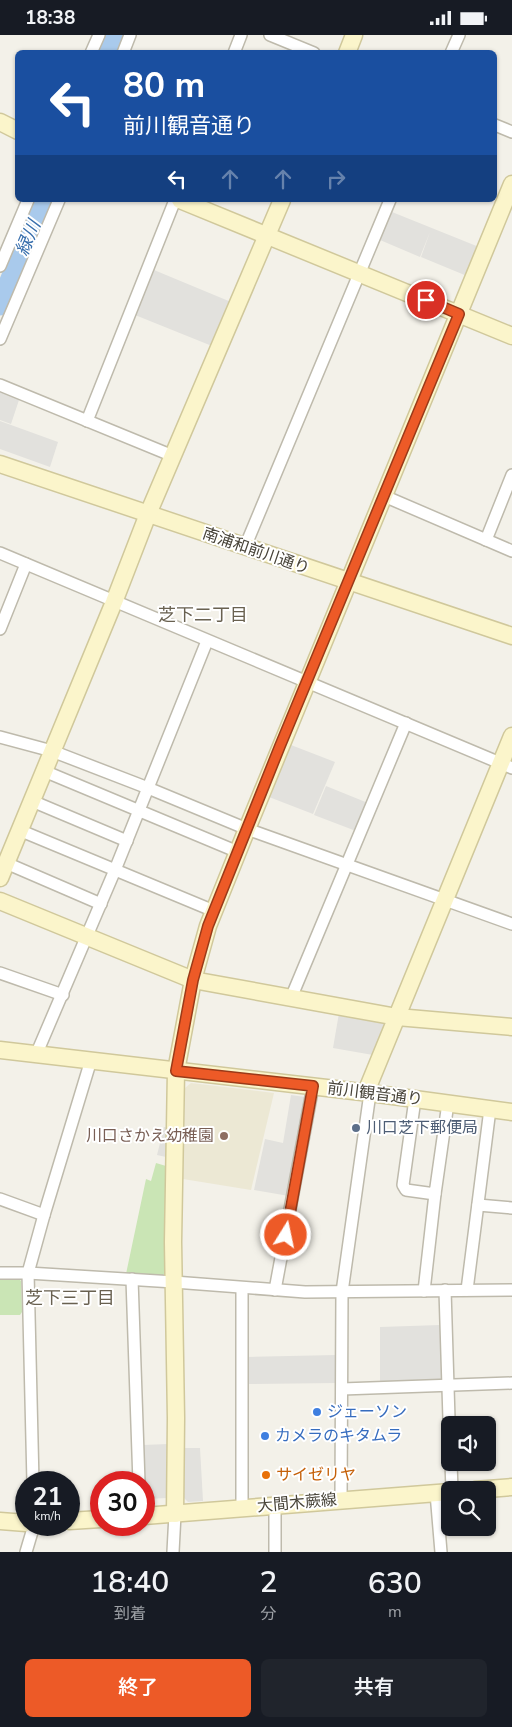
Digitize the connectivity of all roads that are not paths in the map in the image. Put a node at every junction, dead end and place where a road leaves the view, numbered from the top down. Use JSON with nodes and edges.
{"nodes":[{"id":1,"x":98,"y":35,"type":"edge"},
{"id":2,"x":130,"y":35,"type":"edge"},
{"id":3,"x":241,"y":35,"type":"edge"},
{"id":4,"x":270,"y":35,"type":"edge"},
{"id":5,"x":354,"y":35,"type":"edge"},
{"id":6,"x":459,"y":35,"type":"edge"},
{"id":7,"x":92,"y":50,"type":"edge"},
{"id":8,"x":124,"y":50,"type":"edge"},
{"id":9,"x":235,"y":50,"type":"edge"},
{"id":10,"x":307,"y":50,"type":"edge"},
{"id":11,"x":348,"y":50,"type":"edge"},
{"id":12,"x":452,"y":50,"type":"edge"},
{"id":13,"x":0,"y":122,"type":"edge"},
{"id":14,"x":497,"y":126,"type":"edge"},
{"id":15,"x":15,"y":130,"type":"edge"},
{"id":16,"x":512,"y":131,"type":"edge"},
{"id":17,"x":512,"y":184,"type":"edge"},
{"id":18,"x":27,"y":202,"type":"edge"},
{"id":19,"x":58,"y":202,"type":"edge"},
{"id":20,"x":174,"y":202,"type":"edge"},
{"id":21,"x":185,"y":202,"type":"edge"},
{"id":22,"x":281,"y":202,"type":"edge"},
{"id":23,"x":389,"y":202,"type":"edge"},
{"id":24,"x":266,"y":234,"type":"junction"},
{"id":25,"x":0,"y":266,"type":"edge"},
{"id":26,"x":360,"y":273,"type":"junction"},
{"id":27,"x":459,"y":314,"type":"junction"},
{"id":28,"x":1,"y":333,"type":"edge"},
{"id":29,"x":512,"y":336,"type":"edge"},
{"id":30,"x":0,"y":385,"type":"edge"},
{"id":31,"x":87,"y":421,"type":"junction"},
{"id":32,"x":173,"y":456,"type":"junction"},
{"id":33,"x":0,"y":464,"type":"edge"},
{"id":34,"x":512,"y":475,"type":"edge"},
{"id":35,"x":384,"y":496,"type":"junction"},
{"id":36,"x":148,"y":514,"type":"junction"},
{"id":37,"x":486,"y":540,"type":"junction"},
{"id":38,"x":245,"y":547,"type":"junction"},
{"id":39,"x":512,"y":551,"type":"edge"},
{"id":40,"x":0,"y":553,"type":"edge"},
{"id":41,"x":26,"y":565,"type":"junction"},
{"id":42,"x":348,"y":582,"type":"junction"},
{"id":43,"x":114,"y":602,"type":"junction"},
{"id":44,"x":0,"y":629,"type":"edge"},
{"id":45,"x":512,"y":636,"type":"edge"},
{"id":46,"x":207,"y":641,"type":"junction"},
{"id":47,"x":307,"y":682,"type":"junction"},
{"id":48,"x":406,"y":723,"type":"junction"},
{"id":49,"x":512,"y":735,"type":"edge"},
{"id":50,"x":0,"y":737,"type":"edge"},
{"id":51,"x":52,"y":751,"type":"junction"},
{"id":52,"x":506,"y":766,"type":"edge"},
{"id":53,"x":44,"y":771,"type":"junction"},
{"id":54,"x":148,"y":788,"type":"junction"},
{"id":55,"x":32,"y":801,"type":"junction"},
{"id":56,"x":139,"y":811,"type":"junction"},
{"id":57,"x":246,"y":829,"type":"junction"},
{"id":58,"x":19,"y":830,"type":"junction"},
{"id":59,"x":127,"y":841,"type":"junction"},
{"id":60,"x":238,"y":852,"type":"junction"},
{"id":61,"x":6,"y":863,"type":"junction"},
{"id":62,"x":348,"y":865,"type":"junction"},
{"id":63,"x":115,"y":870,"type":"junction"},
{"id":64,"x":0,"y":878,"type":"edge"},
{"id":65,"x":0,"y":901,"type":"edge"},
{"id":66,"x":445,"y":901,"type":"junction"},
{"id":67,"x":101,"y":904,"type":"junction"},
{"id":68,"x":214,"y":911,"type":"junction"},
{"id":69,"x":512,"y":924,"type":"edge"},
{"id":70,"x":86,"y":937,"type":"junction"},
{"id":71,"x":0,"y":973,"type":"edge"},
{"id":72,"x":193,"y":980,"type":"junction"},
{"id":73,"x":62,"y":995,"type":"junction"},
{"id":74,"x":291,"y":998,"type":"junction"},
{"id":75,"x":397,"y":1017,"type":"junction"},
{"id":76,"x":512,"y":1027,"type":"edge"},
{"id":77,"x":0,"y":1050,"type":"edge"},
{"id":78,"x":36,"y":1055,"type":"junction"},
{"id":79,"x":91,"y":1060,"type":"junction"},
{"id":80,"x":176,"y":1071,"type":"junction"},
{"id":81,"x":313,"y":1086,"type":"junction"},
{"id":82,"x":368,"y":1093,"type":"junction"},
{"id":83,"x":415,"y":1099,"type":"junction"},
{"id":84,"x":448,"y":1103,"type":"junction"},
{"id":85,"x":490,"y":1109,"type":"junction"},
{"id":86,"x":512,"y":1112,"type":"edge"},
{"id":87,"x":435,"y":1194,"type":"junction"},
{"id":88,"x":0,"y":1199,"type":"edge"},
{"id":89,"x":478,"y":1205,"type":"junction"},
{"id":90,"x":512,"y":1208,"type":"edge"},
{"id":91,"x":44,"y":1215,"type":"junction"},
{"id":92,"x":0,"y":1273,"type":"edge"},
{"id":93,"x":28,"y":1273,"type":"junction"},
{"id":94,"x":132,"y":1279,"type":"junction"},
{"id":95,"x":174,"y":1281,"type":"junction"},
{"id":96,"x":242,"y":1288,"type":"junction"},
{"id":97,"x":275,"y":1290,"type":"junction"},
{"id":98,"x":445,"y":1290,"type":"junction"},
{"id":99,"x":467,"y":1290,"type":"junction"},
{"id":100,"x":512,"y":1290,"type":"edge"},
{"id":101,"x":424,"y":1291,"type":"junction"},
{"id":102,"x":342,"y":1292,"type":"junction"},
{"id":103,"x":512,"y":1383,"type":"edge"},
{"id":104,"x":447,"y":1386,"type":"junction"},
{"id":105,"x":342,"y":1389,"type":"junction"},
{"id":106,"x":448,"y":1416,"type":"edge"},
{"id":107,"x":33,"y":1471,"type":"edge"},
{"id":108,"x":139,"y":1471,"type":"edge"},
{"id":109,"x":512,"y":1487,"type":"edge"},
{"id":110,"x":496,"y":1488,"type":"edge"},
{"id":111,"x":441,"y":1492,"type":"edge"},
{"id":112,"x":342,"y":1499,"type":"junction"},
{"id":113,"x":275,"y":1505,"type":"junction"},
{"id":114,"x":242,"y":1508,"type":"junction"},
{"id":115,"x":175,"y":1514,"type":"junction"},
{"id":116,"x":155,"y":1515,"type":"edge"},
{"id":117,"x":0,"y":1521,"type":"edge"},
{"id":118,"x":15,"y":1522,"type":"edge"},
{"id":119,"x":31,"y":1536,"type":"edge"},
{"id":120,"x":442,"y":1536,"type":"edge"},
{"id":121,"x":26,"y":1552,"type":"edge"},
{"id":122,"x":173,"y":1552,"type":"edge"},
{"id":123,"x":275,"y":1552,"type":"edge"},
{"id":124,"x":441,"y":1552,"type":"edge"}],
"edges":[{"from":1,"to":7,"type":"street"},
{"from":2,"to":8,"type":"street"},
{"from":3,"to":9,"type":"street"},
{"from":4,"to":10,"type":"street"},
{"from":5,"to":11,"type":"street"},
{"from":6,"to":12,"type":"street"},
{"from":13,"to":15,"type":"street"},
{"from":14,"to":16,"type":"street"},
{"from":17,"to":27,"type":"street"},
{"from":18,"to":25,"type":"street"},
{"from":19,"to":28,"type":"street"},
{"from":20,"to":31,"type":"street"},
{"from":21,"to":24,"type":"street"},
{"from":22,"to":24,"type":"street"},
{"from":23,"to":26,"type":"street"},
{"from":24,"to":26,"type":"street"},
{"from":24,"to":32,"type":"street"},
{"from":26,"to":27,"type":"street"},
{"from":26,"to":38,"type":"street"},
{"from":27,"to":29,"type":"street"},
{"from":27,"to":35,"type":"street"},
{"from":30,"to":31,"type":"street"},
{"from":31,"to":32,"type":"street"},
{"from":32,"to":36,"type":"street"},
{"from":33,"to":36,"type":"street","name":"南浦和前川通り"},
{"from":34,"to":37,"type":"street"},
{"from":35,"to":37,"type":"street"},
{"from":35,"to":42,"type":"street"},
{"from":36,"to":38,"type":"street","name":"南浦和前川通り"},
{"from":36,"to":43,"type":"street"},
{"from":37,"to":39,"type":"street"},
{"from":38,"to":42,"type":"street","name":"南浦和前川通り"},
{"from":40,"to":41,"type":"street"},
{"from":41,"to":43,"type":"street"},
{"from":41,"to":44,"type":"street"},
{"from":42,"to":45,"type":"street","name":"南浦和前川通り"},
{"from":42,"to":47,"type":"street"},
{"from":43,"to":46,"type":"street"},
{"from":43,"to":51,"type":"street"},
{"from":46,"to":47,"type":"street"},
{"from":46,"to":54,"type":"street"},
{"from":47,"to":48,"type":"street"},
{"from":47,"to":57,"type":"street"},
{"from":48,"to":52,"type":"street"},
{"from":48,"to":62,"type":"street"},
{"from":49,"to":52,"type":"street"},
{"from":50,"to":51,"type":"street"},
{"from":51,"to":53,"type":"street"},
{"from":51,"to":54,"type":"street"},
{"from":52,"to":66,"type":"street"},
{"from":53,"to":55,"type":"street"},
{"from":53,"to":56,"type":"street"},
{"from":54,"to":56,"type":"street"},
{"from":54,"to":57,"type":"street"},
{"from":55,"to":58,"type":"street"},
{"from":55,"to":59,"type":"street"},
{"from":56,"to":59,"type":"street"},
{"from":56,"to":60,"type":"street"},
{"from":57,"to":60,"type":"street"},
{"from":57,"to":62,"type":"street"},
{"from":58,"to":61,"type":"street"},
{"from":58,"to":63,"type":"street"},
{"from":59,"to":63,"type":"street"},
{"from":60,"to":68,"type":"street"},
{"from":61,"to":64,"type":"street"},
{"from":61,"to":67,"type":"street"},
{"from":62,"to":66,"type":"street"},
{"from":62,"to":74,"type":"street"},
{"from":63,"to":67,"type":"street"},
{"from":63,"to":68,"type":"street"},
{"from":65,"to":70,"type":"street"},
{"from":66,"to":69,"type":"street"},
{"from":66,"to":75,"type":"street"},
{"from":67,"to":70,"type":"street"},
{"from":68,"to":72,"type":"street"},
{"from":70,"to":72,"type":"street"},
{"from":70,"to":73,"type":"street"},
{"from":71,"to":73,"type":"street"},
{"from":72,"to":74,"type":"street"},
{"from":72,"to":80,"type":"street"},
{"from":73,"to":78,"type":"street"},
{"from":74,"to":75,"type":"street"},
{"from":75,"to":76,"type":"street"},
{"from":75,"to":82,"type":"street"},
{"from":77,"to":78,"type":"street","name":"前川観音通り"},
{"from":78,"to":79,"type":"street","name":"前川観音通り"},
{"from":79,"to":80,"type":"street","name":"前川観音通り"},
{"from":79,"to":91,"type":"street"},
{"from":80,"to":81,"type":"street","name":"前川観音通り"},
{"from":80,"to":95,"type":"street"},
{"from":81,"to":82,"type":"street","name":"前川観音通り"},
{"from":81,"to":97,"type":"street"},
{"from":82,"to":83,"type":"street","name":"前川観音通り"},
{"from":82,"to":102,"type":"street"},
{"from":83,"to":84,"type":"street","name":"前川観音通り"},
{"from":83,"to":87,"type":"street"},
{"from":84,"to":85,"type":"street","name":"前川観音通り"},
{"from":84,"to":87,"type":"street"},
{"from":85,"to":86,"type":"street","name":"前川観音通り"},
{"from":85,"to":89,"type":"street"},
{"from":87,"to":101,"type":"street"},
{"from":88,"to":91,"type":"street"},
{"from":89,"to":90,"type":"street"},
{"from":89,"to":99,"type":"street"},
{"from":91,"to":93,"type":"street"},
{"from":92,"to":93,"type":"street"},
{"from":93,"to":94,"type":"street"},
{"from":93,"to":107,"type":"street"},
{"from":94,"to":95,"type":"street"},
{"from":94,"to":108,"type":"street"},
{"from":95,"to":96,"type":"street"},
{"from":95,"to":115,"type":"street"},
{"from":96,"to":97,"type":"street"},
{"from":96,"to":114,"type":"street"},
{"from":97,"to":102,"type":"street"},
{"from":98,"to":99,"type":"street"},
{"from":98,"to":101,"type":"street"},
{"from":98,"to":104,"type":"street"},
{"from":99,"to":100,"type":"street"},
{"from":101,"to":102,"type":"street"},
{"from":102,"to":105,"type":"street"},
{"from":103,"to":104,"type":"street"},
{"from":104,"to":105,"type":"street"},
{"from":104,"to":106,"type":"street"},
{"from":105,"to":112,"type":"street"},
{"from":109,"to":110,"type":"street"},
{"from":111,"to":112,"type":"street","name":"大間木蕨線"},
{"from":112,"to":113,"type":"street","name":"大間木蕨線"},
{"from":113,"to":114,"type":"street","name":"大間木蕨線"},
{"from":113,"to":123,"type":"street"},
{"from":114,"to":115,"type":"street","name":"大間木蕨線"},
{"from":115,"to":116,"type":"street","name":"大間木蕨線"},
{"from":115,"to":122,"type":"street"},
{"from":117,"to":118,"type":"street"},
{"from":119,"to":121,"type":"street"},
{"from":120,"to":124,"type":"street"}]}
